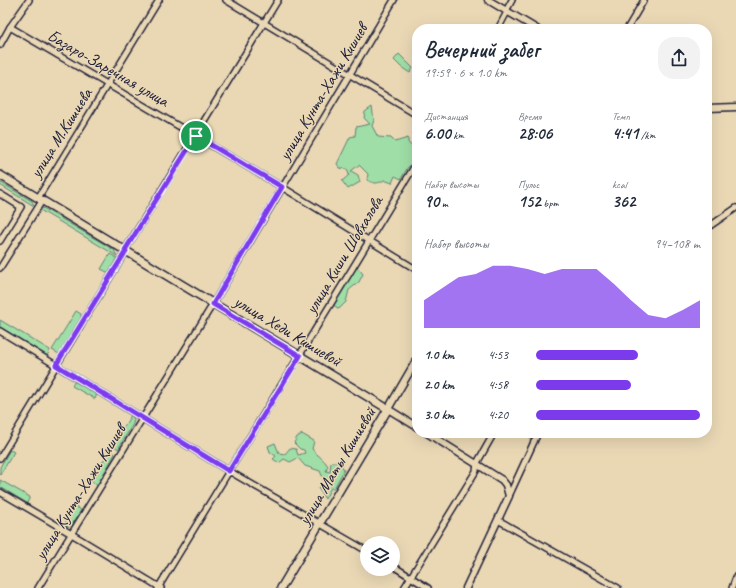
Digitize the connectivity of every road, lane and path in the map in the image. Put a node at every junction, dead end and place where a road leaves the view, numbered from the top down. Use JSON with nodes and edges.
{"nodes":[{"id":1,"x":29,"y":0,"type":"edge"},
{"id":2,"x":159,"y":0,"type":"edge"},
{"id":3,"x":226,"y":0,"type":"edge"},
{"id":4,"x":278,"y":0,"type":"edge"},
{"id":5,"x":394,"y":0,"type":"edge"},
{"id":6,"x":488,"y":0,"type":"edge"},
{"id":7,"x":512,"y":0,"type":"edge"},
{"id":8,"x":644,"y":0,"type":"edge"},
{"id":9,"x":507,"y":11,"type":"junction"},
{"id":10,"x":265,"y":23,"type":"junction"},
{"id":11,"x":500,"y":24,"type":"edge"},
{"id":12,"x":529,"y":24,"type":"edge"},
{"id":13,"x":630,"y":24,"type":"edge"},
{"id":14,"x":10,"y":27,"type":"junction"},
{"id":15,"x":0,"y":45,"type":"edge"},
{"id":16,"x":349,"y":75,"type":"junction"},
{"id":17,"x":108,"y":84,"type":"junction"},
{"id":18,"x":736,"y":107,"type":"edge"},
{"id":19,"x":712,"y":108,"type":"edge"},
{"id":20,"x":412,"y":112,"type":"edge"},
{"id":21,"x":196,"y":136,"type":"junction"},
{"id":22,"x":412,"y":170,"type":"edge"},
{"id":23,"x":0,"y":176,"type":"edge"},
{"id":24,"x":282,"y":187,"type":"junction"},
{"id":25,"x":0,"y":194,"type":"edge"},
{"id":26,"x":40,"y":199,"type":"junction"},
{"id":27,"x":736,"y":208,"type":"edge"},
{"id":28,"x":712,"y":225,"type":"edge"},
{"id":29,"x":368,"y":240,"type":"junction"},
{"id":30,"x":0,"y":241,"type":"edge"},
{"id":31,"x":126,"y":250,"type":"junction"},
{"id":32,"x":412,"y":267,"type":"edge"},
{"id":33,"x":0,"y":268,"type":"edge"},
{"id":34,"x":213,"y":304,"type":"junction"},
{"id":35,"x":0,"y":331,"type":"edge"},
{"id":36,"x":300,"y":356,"type":"junction"},
{"id":37,"x":56,"y":365,"type":"junction"},
{"id":38,"x":412,"y":368,"type":"edge"},
{"id":39,"x":388,"y":409,"type":"junction"},
{"id":40,"x":142,"y":418,"type":"junction"},
{"id":41,"x":412,"y":424,"type":"edge"},
{"id":42,"x":435,"y":438,"type":"edge"},
{"id":43,"x":491,"y":438,"type":"edge"},
{"id":44,"x":536,"y":438,"type":"edge"},
{"id":45,"x":0,"y":458,"type":"edge"},
{"id":46,"x":476,"y":463,"type":"junction"},
{"id":47,"x":229,"y":471,"type":"junction"},
{"id":48,"x":0,"y":492,"type":"edge"},
{"id":49,"x":508,"y":496,"type":"junction"},
{"id":50,"x":498,"y":520,"type":"junction"},
{"id":51,"x":320,"y":524,"type":"junction"},
{"id":52,"x":71,"y":533,"type":"junction"},
{"id":53,"x":360,"y":547,"type":"edge"},
{"id":54,"x":400,"y":570,"type":"edge"},
{"id":55,"x":411,"y":577,"type":"junction"},
{"id":56,"x":736,"y":577,"type":"edge"},
{"id":57,"x":38,"y":588,"type":"edge"},
{"id":58,"x":159,"y":588,"type":"edge"},
{"id":59,"x":281,"y":588,"type":"edge"},
{"id":60,"x":404,"y":588,"type":"edge"},
{"id":61,"x":428,"y":588,"type":"edge"},
{"id":62,"x":466,"y":588,"type":"edge"},
{"id":63,"x":618,"y":588,"type":"edge"},
{"id":64,"x":732,"y":588,"type":"edge"}],
"edges":[{"from":1,"to":14,"type":"street"},
{"from":2,"to":17,"type":"street","name":"улица М.Кишиева"},
{"from":3,"to":10,"type":"street"},
{"from":4,"to":10,"type":"street"},
{"from":5,"to":16,"type":"street","name":"улица Кунта-Хажи Кишиев"},
{"from":6,"to":9,"type":"street"},
{"from":7,"to":9,"type":"street"},
{"from":8,"to":13,"type":"street"},
{"from":9,"to":11,"type":"street"},
{"from":9,"to":12,"type":"street"},
{"from":10,"to":16,"type":"street"},
{"from":10,"to":21,"type":"street"},
{"from":14,"to":15,"type":"street"},
{"from":14,"to":17,"type":"street","name":"Базаро-Заречная улица"},
{"from":16,"to":20,"type":"street"},
{"from":16,"to":24,"type":"street","name":"улица Кунта-Хажи Кишиев"},
{"from":17,"to":21,"type":"street","name":"Базаро-Заречная улица"},
{"from":17,"to":26,"type":"street","name":"улица М.Кишиева"},
{"from":18,"to":19,"type":"street"},
{"from":21,"to":24,"type":"street","name":"Базаро-Заречная улица"},
{"from":21,"to":31,"type":"street"},
{"from":22,"to":29,"type":"street","name":"улица Киши Шовхалова"},
{"from":23,"to":26,"type":"main road","name":"улица Хеди Кишиевой"},
{"from":24,"to":29,"type":"street","name":"Базаро-Заречная улица"},
{"from":24,"to":34,"type":"street","name":"улица Кунта-Хажи Кишиев"},
{"from":25,"to":30,"type":"street"},
{"from":26,"to":31,"type":"main road","name":"улица Хеди Кишиевой"},
{"from":26,"to":33,"type":"street","name":"улица М.Кишиева"},
{"from":27,"to":28,"type":"street"},
{"from":29,"to":32,"type":"street","name":"Базаро-Заречная улица"},
{"from":29,"to":36,"type":"street","name":"улица Киши Шовхалова"},
{"from":31,"to":34,"type":"main road","name":"улица Хеди Кишиевой"},
{"from":31,"to":37,"type":"street"},
{"from":34,"to":36,"type":"main road","name":"улица Хеди Кишиевой"},
{"from":34,"to":40,"type":"street","name":"улица Кунта-Хажи Кишиев"},
{"from":35,"to":37,"type":"street"},
{"from":36,"to":39,"type":"main road","name":"улица Хеди Кишиевой"},
{"from":36,"to":47,"type":"street","name":"улица Киши Шовхалова"},
{"from":37,"to":40,"type":"street"},
{"from":37,"to":45,"type":"street"},
{"from":38,"to":39,"type":"street","name":"улица Маты Кишиевой"},
{"from":39,"to":41,"type":"street","name":"улица Хеди Кишиевой"},
{"from":39,"to":51,"type":"main road","name":"улица Маты Кишиевой"},
{"from":40,"to":47,"type":"street"},
{"from":40,"to":52,"type":"street","name":"улица Кунта-Хажи Кишиев"},
{"from":42,"to":46,"type":"street"},
{"from":43,"to":46,"type":"street"},
{"from":44,"to":49,"type":"street"},
{"from":46,"to":49,"type":"street"},
{"from":46,"to":55,"type":"street"},
{"from":47,"to":51,"type":"street"},
{"from":47,"to":58,"type":"street","name":"улица Киши Шовхалова"},
{"from":48,"to":52,"type":"street"},
{"from":49,"to":50,"type":"street"},
{"from":50,"to":62,"type":"street"},
{"from":50,"to":63,"type":"street"},
{"from":51,"to":53,"type":"street"},
{"from":51,"to":59,"type":"main road","name":"улица Маты Кишиевой"},
{"from":52,"to":57,"type":"street","name":"улица Кунта-Хажи Кишиев"},
{"from":52,"to":58,"type":"street"},
{"from":54,"to":55,"type":"street"},
{"from":55,"to":60,"type":"street"},
{"from":55,"to":61,"type":"street"},
{"from":56,"to":64,"type":"street"}]}
